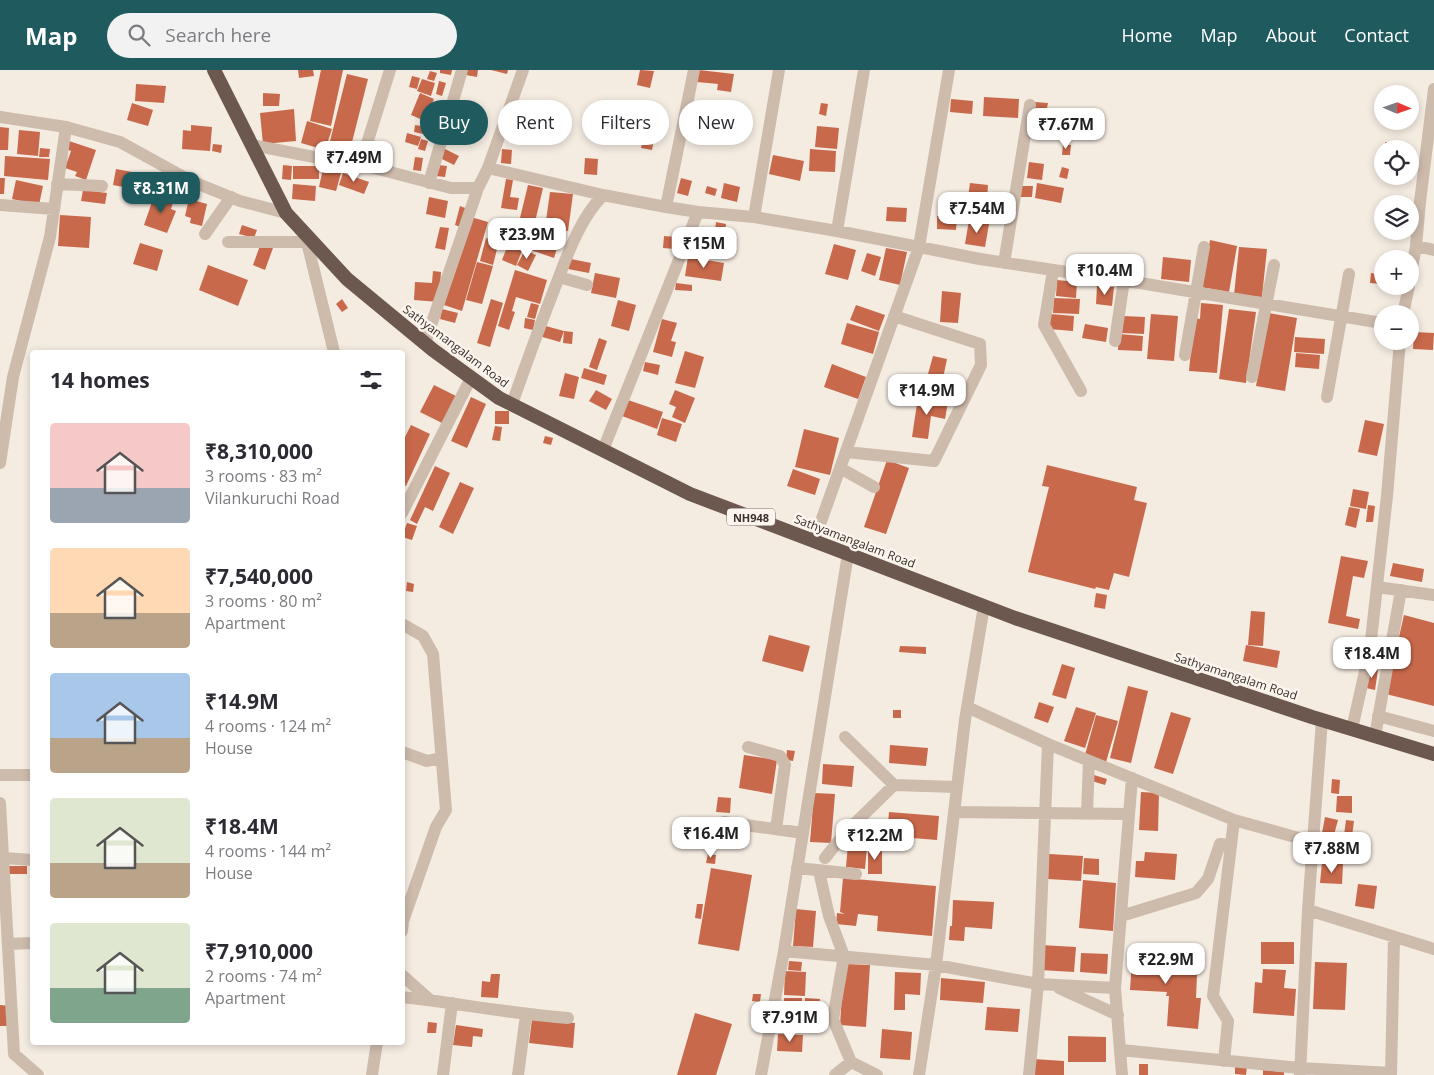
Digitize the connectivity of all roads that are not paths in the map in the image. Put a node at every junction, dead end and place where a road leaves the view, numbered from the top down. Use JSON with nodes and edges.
{"nodes":[{"id":1,"x":214,"y":70,"type":"edge"},
{"id":2,"x":390,"y":70,"type":"edge"},
{"id":3,"x":462,"y":70,"type":"edge"},
{"id":4,"x":523,"y":70,"type":"edge"},
{"id":5,"x":694,"y":70,"type":"edge"},
{"id":6,"x":779,"y":70,"type":"edge"},
{"id":7,"x":864,"y":70,"type":"edge"},
{"id":8,"x":949,"y":70,"type":"edge"},
{"id":9,"x":1434,"y":89,"type":"edge"},
{"id":10,"x":1030,"y":105,"type":"dead end"},
{"id":11,"x":1433,"y":110,"type":"edge"},
{"id":12,"x":0,"y":117,"type":"edge"},
{"id":13,"x":66,"y":127,"type":"junction"},
{"id":14,"x":252,"y":145,"type":"junction"},
{"id":15,"x":1429,"y":162,"type":"edge"},
{"id":16,"x":360,"y":166,"type":"junction"},
{"id":17,"x":488,"y":168,"type":"junction"},
{"id":18,"x":429,"y":183,"type":"junction"},
{"id":19,"x":57,"y":184,"type":"junction"},
{"id":20,"x":102,"y":186,"type":"dead end"},
{"id":21,"x":478,"y":188,"type":"junction"},
{"id":22,"x":603,"y":195,"type":"junction"},
{"id":23,"x":231,"y":197,"type":"junction"},
{"id":24,"x":0,"y":205,"type":"edge"},
{"id":25,"x":666,"y":207,"type":"junction"},
{"id":26,"x":54,"y":209,"type":"junction"},
{"id":27,"x":698,"y":212,"type":"junction"},
{"id":28,"x":286,"y":213,"type":"junction"},
{"id":29,"x":754,"y":217,"type":"junction"},
{"id":30,"x":837,"y":231,"type":"junction"},
{"id":31,"x":205,"y":234,"type":"dead end"},
{"id":32,"x":306,"y":238,"type":"junction"},
{"id":33,"x":228,"y":242,"type":"dead end"},
{"id":34,"x":1416,"y":246,"type":"junction"},
{"id":35,"x":919,"y":247,"type":"junction"},
{"id":36,"x":1204,"y":247,"type":"dead end"},
{"id":37,"x":1415,"y":250,"type":"edge"},
{"id":38,"x":1434,"y":250,"type":"edge"},
{"id":39,"x":1004,"y":263,"type":"junction"},
{"id":40,"x":1274,"y":265,"type":"dead end"},
{"id":41,"x":1053,"y":271,"type":"junction"},
{"id":42,"x":1349,"y":274,"type":"dead end"},
{"id":43,"x":559,"y":277,"type":"junction"},
{"id":44,"x":1124,"y":280,"type":"junction"},
{"id":45,"x":587,"y":285,"type":"dead end"},
{"id":46,"x":1196,"y":292,"type":"junction"},
{"id":47,"x":1265,"y":304,"type":"junction"},
{"id":48,"x":894,"y":316,"type":"junction"},
{"id":49,"x":1341,"y":317,"type":"junction"},
{"id":50,"x":1374,"y":322,"type":"edge"},
{"id":51,"x":1115,"y":341,"type":"dead end"},
{"id":52,"x":425,"y":343,"type":"junction"},
{"id":53,"x":334,"y":350,"type":"edge"},
{"id":54,"x":1399,"y":350,"type":"edge"},
{"id":55,"x":1185,"y":355,"type":"dead end"},
{"id":56,"x":1252,"y":377,"type":"dead end"},
{"id":57,"x":472,"y":378,"type":"junction"},
{"id":58,"x":1081,"y":391,"type":"dead end"},
{"id":59,"x":1328,"y":397,"type":"dead end"},
{"id":60,"x":512,"y":404,"type":"junction"},
{"id":61,"x":603,"y":450,"type":"junction"},
{"id":62,"x":846,"y":452,"type":"junction"},
{"id":63,"x":0,"y":464,"type":"edge"},
{"id":64,"x":840,"y":468,"type":"junction"},
{"id":65,"x":874,"y":487,"type":"dead end"},
{"id":66,"x":405,"y":507,"type":"edge"},
{"id":67,"x":814,"y":541,"type":"junction"},
{"id":68,"x":848,"y":554,"type":"junction"},
{"id":69,"x":1377,"y":587,"type":"junction"},
{"id":70,"x":1401,"y":590,"type":"junction"},
{"id":71,"x":1434,"y":595,"type":"edge"},
{"id":72,"x":984,"y":606,"type":"junction"},
{"id":73,"x":405,"y":626,"type":"edge"},
{"id":74,"x":967,"y":707,"type":"junction"},
{"id":75,"x":1378,"y":716,"type":"junction"},
{"id":76,"x":1322,"y":720,"type":"junction"},
{"id":77,"x":1352,"y":729,"type":"junction"},
{"id":78,"x":1434,"y":731,"type":"edge"},
{"id":79,"x":1374,"y":736,"type":"junction"},
{"id":80,"x":845,"y":737,"type":"dead end"},
{"id":81,"x":1048,"y":744,"type":"junction"},
{"id":82,"x":748,"y":748,"type":"dead end"},
{"id":83,"x":405,"y":753,"type":"edge"},
{"id":84,"x":1434,"y":754,"type":"edge"},
{"id":85,"x":442,"y":758,"type":"junction"},
{"id":86,"x":1089,"y":761,"type":"junction"},
{"id":87,"x":0,"y":775,"type":"edge"},
{"id":88,"x":30,"y":775,"type":"edge"},
{"id":89,"x":1132,"y":778,"type":"junction"},
{"id":90,"x":894,"y":785,"type":"junction"},
{"id":91,"x":957,"y":788,"type":"junction"},
{"id":92,"x":0,"y":803,"type":"edge"},
{"id":93,"x":954,"y":812,"type":"junction"},
{"id":94,"x":1045,"y":812,"type":"junction"},
{"id":95,"x":1087,"y":813,"type":"junction"},
{"id":96,"x":1129,"y":814,"type":"junction"},
{"id":97,"x":1234,"y":820,"type":"junction"},
{"id":98,"x":724,"y":822,"type":"dead end"},
{"id":99,"x":776,"y":829,"type":"junction"},
{"id":100,"x":803,"y":833,"type":"junction"},
{"id":101,"x":1313,"y":842,"type":"junction"},
{"id":102,"x":1231,"y":845,"type":"junction"},
{"id":103,"x":4,"y":858,"type":"junction"},
{"id":104,"x":825,"y":858,"type":"dead end"},
{"id":105,"x":30,"y":860,"type":"edge"},
{"id":106,"x":798,"y":868,"type":"junction"},
{"id":107,"x":819,"y":871,"type":"junction"},
{"id":108,"x":856,"y":874,"type":"dead end"},
{"id":109,"x":2,"y":895,"type":"edge"},
{"id":110,"x":1308,"y":910,"type":"junction"},
{"id":111,"x":405,"y":915,"type":"edge"},
{"id":112,"x":1121,"y":916,"type":"junction"},
{"id":113,"x":1394,"y":938,"type":"junction"},
{"id":114,"x":30,"y":943,"type":"edge"},
{"id":115,"x":8,"y":944,"type":"junction"},
{"id":116,"x":1434,"y":949,"type":"edge"},
{"id":117,"x":784,"y":951,"type":"junction"},
{"id":118,"x":844,"y":956,"type":"junction"},
{"id":119,"x":936,"y":965,"type":"junction"},
{"id":120,"x":405,"y":978,"type":"edge"},
{"id":121,"x":1038,"y":984,"type":"junction"},
{"id":122,"x":1052,"y":984,"type":"junction"},
{"id":123,"x":1115,"y":988,"type":"junction"},
{"id":124,"x":405,"y":997,"type":"edge"},
{"id":125,"x":430,"y":1000,"type":"junction"},
{"id":126,"x":452,"y":1003,"type":"junction"},
{"id":127,"x":526,"y":1015,"type":"junction"},
{"id":128,"x":1118,"y":1015,"type":"junction"},
{"id":129,"x":568,"y":1018,"type":"dead end"},
{"id":130,"x":377,"y":1045,"type":"edge"},
{"id":131,"x":1120,"y":1050,"type":"junction"},
{"id":132,"x":1224,"y":1061,"type":"junction"},
{"id":133,"x":851,"y":1062,"type":"junction"},
{"id":134,"x":1300,"y":1072,"type":"edge"},
{"id":135,"x":1391,"y":1074,"type":"edge"},
{"id":136,"x":38,"y":1075,"type":"edge"},
{"id":137,"x":372,"y":1075,"type":"edge"},
{"id":138,"x":443,"y":1075,"type":"edge"},
{"id":139,"x":518,"y":1075,"type":"edge"},
{"id":140,"x":764,"y":1075,"type":"edge"},
{"id":141,"x":835,"y":1075,"type":"edge"},
{"id":142,"x":877,"y":1075,"type":"edge"},
{"id":143,"x":919,"y":1075,"type":"edge"},
{"id":144,"x":1029,"y":1075,"type":"edge"},
{"id":145,"x":1122,"y":1075,"type":"edge"}],
"edges":[{"from":1,"to":14,"type":"highway","name":"Sathyamangalam Road","number":"NH948"},
{"from":2,"to":16,"type":"street"},
{"from":3,"to":18,"type":"street"},
{"from":4,"to":17,"type":"street"},
{"from":5,"to":25,"type":"street"},
{"from":6,"to":29,"type":"street"},
{"from":7,"to":30,"type":"street"},
{"from":8,"to":35,"type":"street"},
{"from":9,"to":11,"type":"street"},
{"from":10,"to":39,"type":"street"},
{"from":11,"to":15,"type":"street"},
{"from":12,"to":13,"type":"street"},
{"from":13,"to":19,"type":"street"},
{"from":13,"to":23,"type":"street"},
{"from":14,"to":16,"type":"street"},
{"from":14,"to":28,"type":"highway","name":"Sathyamangalam Road","number":"NH948"},
{"from":15,"to":34,"type":"street"},
{"from":16,"to":18,"type":"street"},
{"from":17,"to":21,"type":"street"},
{"from":17,"to":22,"type":"street"},
{"from":18,"to":21,"type":"street"},
{"from":19,"to":20,"type":"street"},
{"from":19,"to":26,"type":"street"},
{"from":21,"to":52,"type":"street"},
{"from":22,"to":25,"type":"street"},
{"from":22,"to":43,"type":"street"},
{"from":23,"to":28,"type":"street"},
{"from":23,"to":31,"type":"street"},
{"from":24,"to":26,"type":"street"},
{"from":25,"to":27,"type":"street"},
{"from":26,"to":63,"type":"street"},
{"from":27,"to":29,"type":"street"},
{"from":27,"to":61,"type":"street"},
{"from":28,"to":32,"type":"highway","name":"Sathyamangalam Road","number":"NH948"},
{"from":29,"to":30,"type":"street"},
{"from":30,"to":35,"type":"street"},
{"from":32,"to":33,"type":"street"},
{"from":32,"to":52,"type":"highway","name":"Sathyamangalam Road","number":"NH948"},
{"from":32,"to":53,"type":"street"},
{"from":34,"to":37,"type":"street"},
{"from":34,"to":38,"type":"street"},
{"from":35,"to":39,"type":"street"},
{"from":35,"to":48,"type":"street"},
{"from":36,"to":46,"type":"street"},
{"from":39,"to":41,"type":"street"},
{"from":40,"to":47,"type":"street"},
{"from":41,"to":44,"type":"street"},
{"from":41,"to":58,"type":"street"},
{"from":42,"to":49,"type":"street"},
{"from":43,"to":45,"type":"street"},
{"from":43,"to":60,"type":"street"},
{"from":44,"to":46,"type":"street"},
{"from":44,"to":51,"type":"street"},
{"from":46,"to":47,"type":"street"},
{"from":46,"to":55,"type":"street"},
{"from":47,"to":49,"type":"street"},
{"from":47,"to":56,"type":"street"},
{"from":48,"to":62,"type":"street"},
{"from":48,"to":62,"type":"street"},
{"from":49,"to":50,"type":"street"},
{"from":49,"to":59,"type":"street"},
{"from":52,"to":57,"type":"highway","name":"Sathyamangalam Road","number":"NH948"},
{"from":54,"to":69,"type":"street"},
{"from":57,"to":60,"type":"highway","name":"Sathyamangalam Road","number":"NH948"},
{"from":57,"to":66,"type":"street"},
{"from":60,"to":61,"type":"highway","name":"Sathyamangalam Road","number":"NH948"},
{"from":61,"to":67,"type":"highway","name":"Sathyamangalam Road","number":"NH948"},
{"from":62,"to":64,"type":"street"},
{"from":64,"to":65,"type":"street"},
{"from":64,"to":67,"type":"street"},
{"from":67,"to":68,"type":"highway","name":"Sathyamangalam Road","number":"NH948"},
{"from":68,"to":72,"type":"highway","name":"Sathyamangalam Road","number":"NH948"},
{"from":68,"to":100,"type":"street"},
{"from":69,"to":70,"type":"street"},
{"from":69,"to":77,"type":"street"},
{"from":70,"to":71,"type":"street"},
{"from":70,"to":75,"type":"street"},
{"from":72,"to":74,"type":"street"},
{"from":72,"to":76,"type":"highway","name":"Sathyamangalam Road","number":"NH948"},
{"from":73,"to":85,"type":"street"},
{"from":74,"to":81,"type":"street"},
{"from":74,"to":91,"type":"street"},
{"from":75,"to":78,"type":"street"},
{"from":75,"to":79,"type":"street"},
{"from":76,"to":77,"type":"highway","name":"Sathyamangalam Road","number":"NH948"},
{"from":76,"to":101,"type":"street"},
{"from":77,"to":79,"type":"highway","name":"Sathyamangalam Road","number":"NH948"},
{"from":79,"to":84,"type":"highway","name":"Sathyamangalam Road","number":"NH948"},
{"from":80,"to":90,"type":"street"},
{"from":81,"to":86,"type":"street"},
{"from":81,"to":94,"type":"street"},
{"from":82,"to":99,"type":"street"},
{"from":83,"to":85,"type":"street"},
{"from":85,"to":111,"type":"street"},
{"from":86,"to":89,"type":"street"},
{"from":86,"to":95,"type":"street"},
{"from":87,"to":88,"type":"street"},
{"from":89,"to":96,"type":"street"},
{"from":89,"to":97,"type":"street"},
{"from":90,"to":91,"type":"street"},
{"from":90,"to":104,"type":"street"},
{"from":91,"to":93,"type":"street"},
{"from":92,"to":103,"type":"street"},
{"from":93,"to":94,"type":"street"},
{"from":93,"to":119,"type":"street"},
{"from":94,"to":95,"type":"street"},
{"from":94,"to":121,"type":"street"},
{"from":95,"to":96,"type":"street"},
{"from":96,"to":112,"type":"street"},
{"from":97,"to":101,"type":"street"},
{"from":97,"to":102,"type":"street"},
{"from":98,"to":99,"type":"street"},
{"from":99,"to":100,"type":"street"},
{"from":100,"to":106,"type":"street"},
{"from":101,"to":110,"type":"street"},
{"from":102,"to":112,"type":"street"},
{"from":102,"to":132,"type":"street"},
{"from":103,"to":105,"type":"street"},
{"from":103,"to":109,"type":"street"},
{"from":106,"to":107,"type":"street"},
{"from":106,"to":117,"type":"street"},
{"from":107,"to":108,"type":"street"},
{"from":107,"to":118,"type":"street"},
{"from":109,"to":115,"type":"street"},
{"from":110,"to":113,"type":"street"},
{"from":110,"to":134,"type":"street"},
{"from":112,"to":123,"type":"street"},
{"from":113,"to":116,"type":"street"},
{"from":113,"to":135,"type":"street"},
{"from":114,"to":115,"type":"street"},
{"from":115,"to":136,"type":"street"},
{"from":117,"to":118,"type":"street"},
{"from":117,"to":140,"type":"street"},
{"from":118,"to":119,"type":"street"},
{"from":118,"to":133,"type":"street"},
{"from":119,"to":121,"type":"street"},
{"from":119,"to":143,"type":"street"},
{"from":120,"to":125,"type":"street"},
{"from":121,"to":122,"type":"street"},
{"from":121,"to":144,"type":"street"},
{"from":122,"to":123,"type":"street"},
{"from":122,"to":128,"type":"street"},
{"from":123,"to":128,"type":"street"},
{"from":124,"to":125,"type":"street"},
{"from":125,"to":126,"type":"street"},
{"from":126,"to":127,"type":"street"},
{"from":126,"to":138,"type":"street"},
{"from":127,"to":129,"type":"street"},
{"from":127,"to":139,"type":"street"},
{"from":128,"to":131,"type":"street"},
{"from":130,"to":137,"type":"street"},
{"from":131,"to":132,"type":"street"},
{"from":131,"to":145,"type":"street"},
{"from":132,"to":134,"type":"street"},
{"from":133,"to":141,"type":"street"},
{"from":133,"to":142,"type":"street"},
{"from":134,"to":135,"type":"street"}]}
